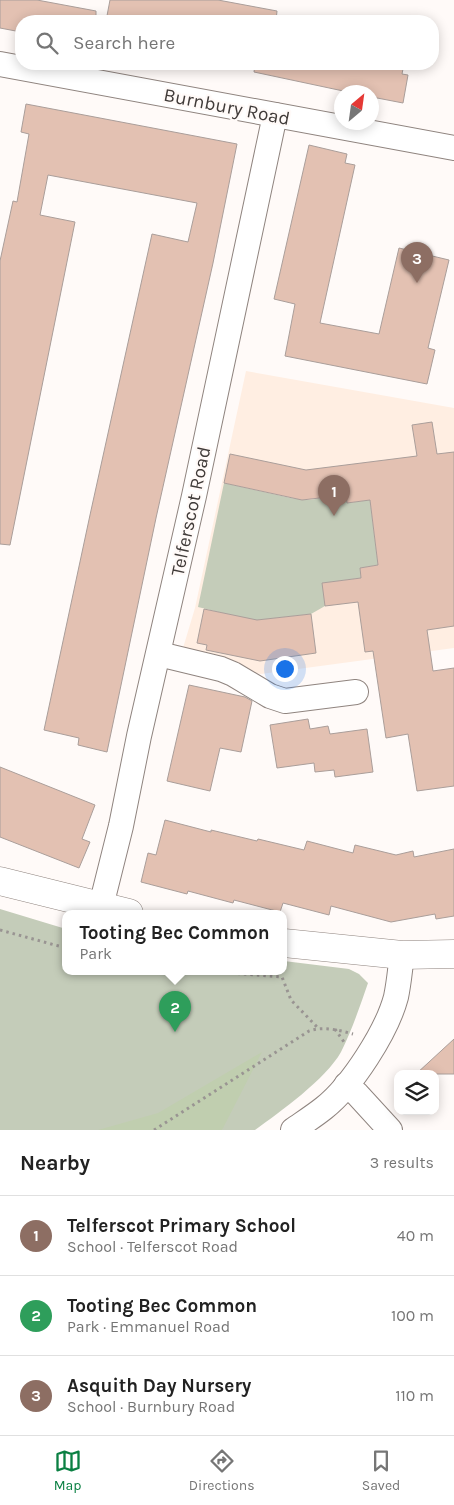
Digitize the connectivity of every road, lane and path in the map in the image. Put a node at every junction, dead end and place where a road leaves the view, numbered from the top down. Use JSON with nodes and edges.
{"nodes":[{"id":1,"x":1,"y":67,"type":"edge"},
{"id":2,"x":15,"y":69,"type":"edge"},
{"id":3,"x":18,"y":70,"type":"edge"},
{"id":4,"x":275,"y":115,"type":"junction"},
{"id":5,"x":454,"y":148,"type":"edge"},
{"id":6,"x":158,"y":654,"type":"junction"},
{"id":7,"x":356,"y":692,"type":"dead end"},
{"id":8,"x":0,"y":881,"type":"edge"},
{"id":9,"x":101,"y":906,"type":"junction"},
{"id":10,"x":117,"y":910,"type":"edge"},
{"id":11,"x":0,"y":930,"type":"edge"},
{"id":12,"x":287,"y":943,"type":"edge"},
{"id":13,"x":62,"y":947,"type":"edge"},
{"id":14,"x":454,"y":954,"type":"edge"},
{"id":15,"x":402,"y":955,"type":"junction"},
{"id":16,"x":257,"y":975,"type":"edge"},
{"id":17,"x":318,"y":1028,"type":"junction"},
{"id":18,"x":354,"y":1034,"type":"dead end"},
{"id":19,"x":346,"y":1085,"type":"junction"},
{"id":20,"x":154,"y":1130,"type":"edge"},
{"id":21,"x":293,"y":1130,"type":"edge"},
{"id":22,"x":390,"y":1130,"type":"edge"}],
"edges":[{"from":1,"to":2,"type":"street","name":"Burnbury Road"},
{"from":3,"to":4,"type":"street","name":"Burnbury Road"},
{"from":4,"to":5,"type":"street","name":"Burnbury Road"},
{"from":4,"to":6,"type":"street","name":"Telferscot Road"},
{"from":6,"to":7,"type":"street"},
{"from":6,"to":9,"type":"street","name":"Telferscot Road"},
{"from":8,"to":9,"type":"street"},
{"from":9,"to":10,"type":"street"},
{"from":11,"to":13,"type":"path"},
{"from":12,"to":15,"type":"street"},
{"from":14,"to":15,"type":"street"},
{"from":15,"to":19,"type":"street"},
{"from":16,"to":17,"type":"path"},
{"from":17,"to":18,"type":"path"},
{"from":17,"to":20,"type":"path"},
{"from":19,"to":21,"type":"street"},
{"from":19,"to":22,"type":"street"}]}
